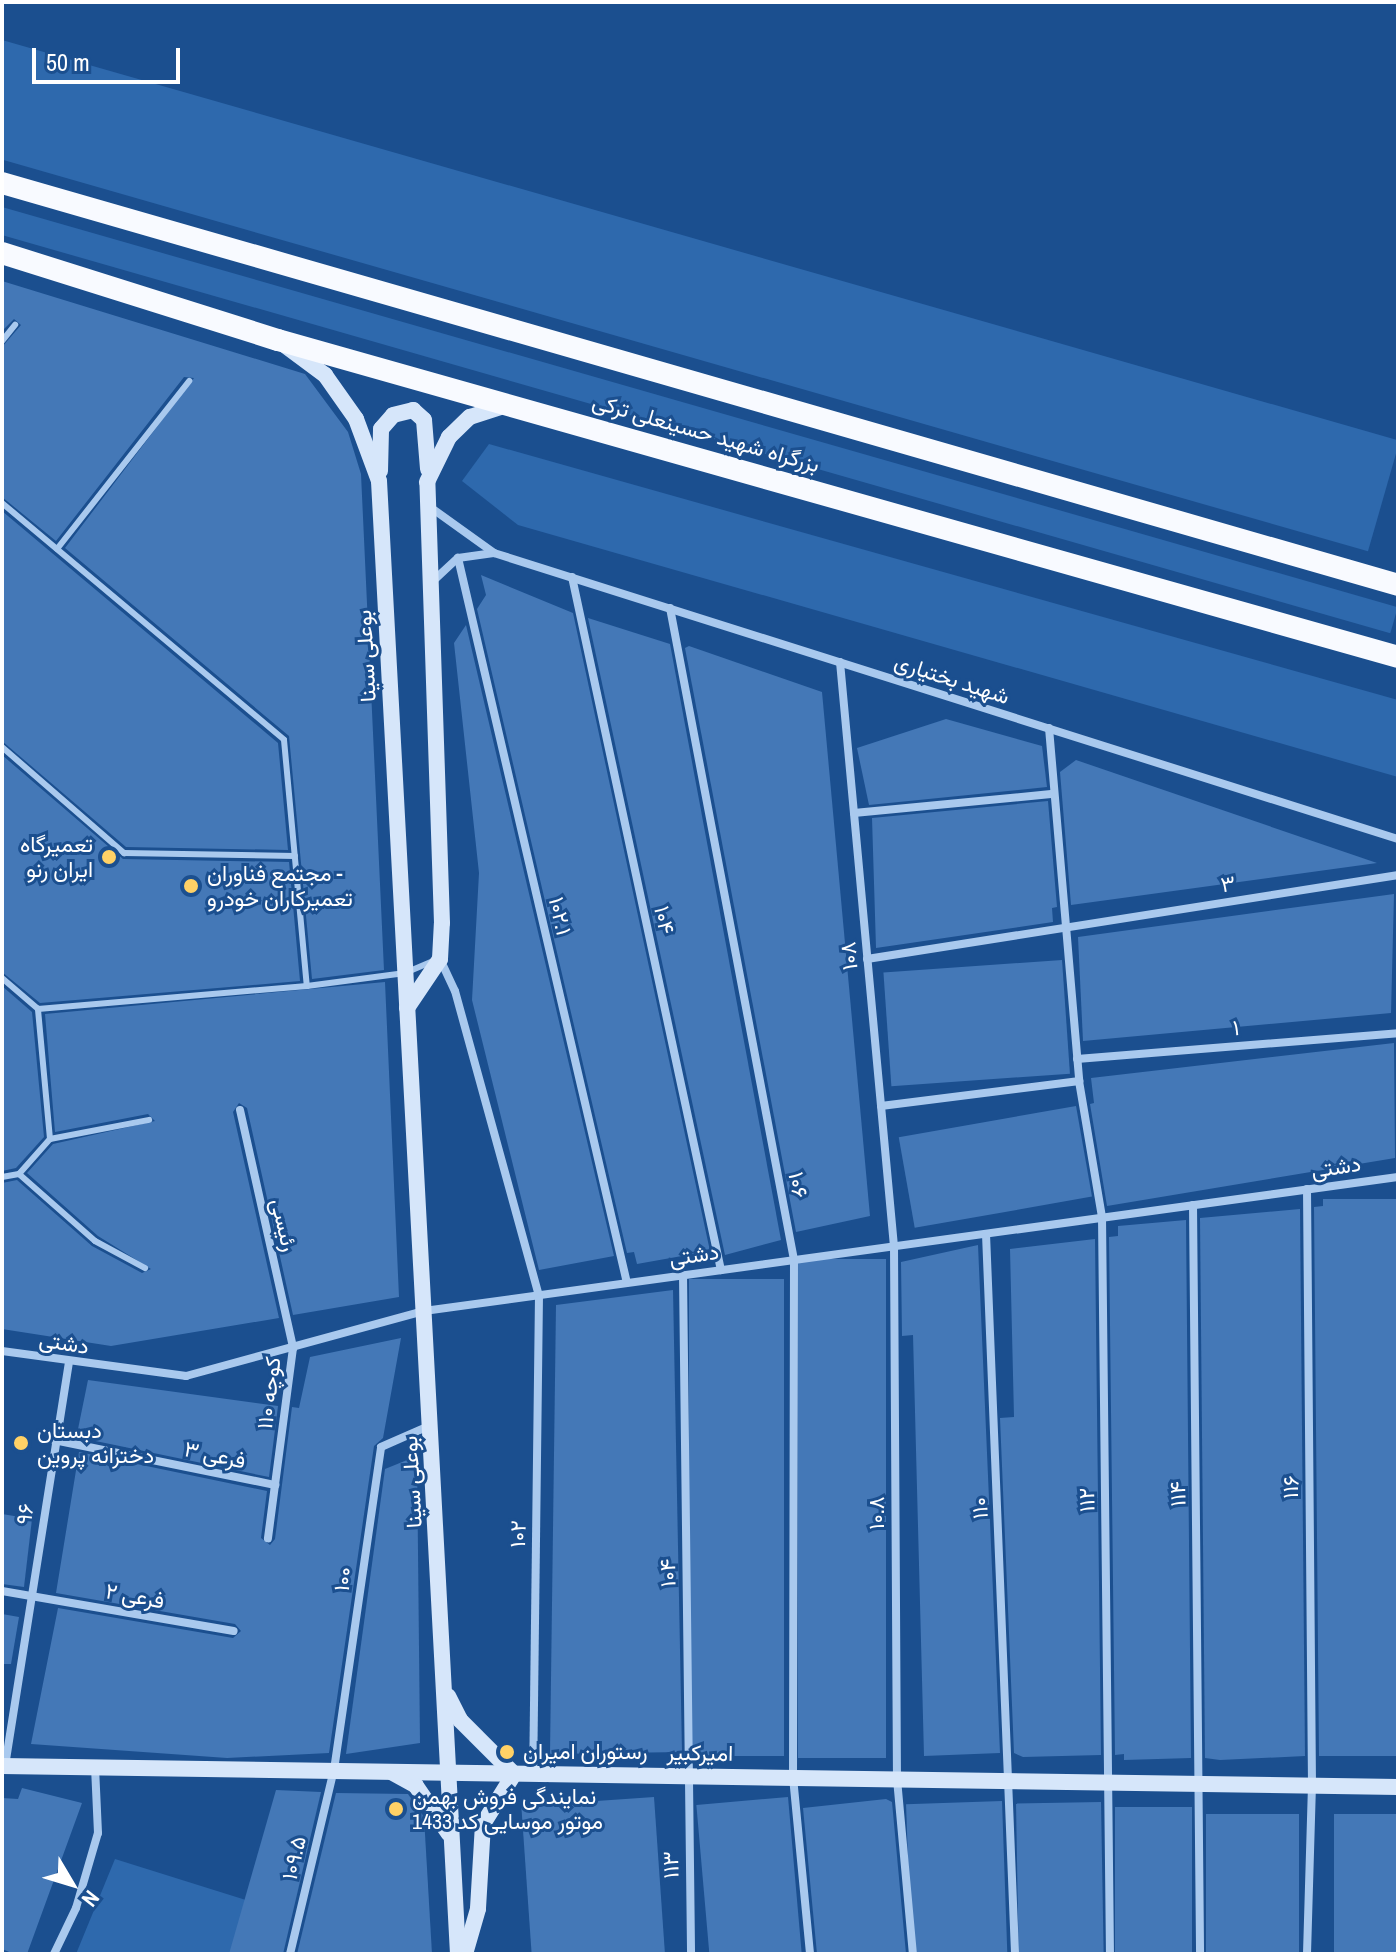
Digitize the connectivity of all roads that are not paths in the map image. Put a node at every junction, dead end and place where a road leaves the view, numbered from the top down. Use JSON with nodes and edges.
{"nodes":[{"id":1,"x":2,"y":183,"type":"edge"},
{"id":2,"x":2,"y":253,"type":"edge"},
{"id":3,"x":15,"y":325,"type":"dead end"},
{"id":4,"x":278,"y":340,"type":"junction"},
{"id":5,"x":2,"y":341,"type":"edge"},
{"id":6,"x":189,"y":381,"type":"dead end"},
{"id":7,"x":509,"y":404,"type":"junction"},
{"id":8,"x":379,"y":481,"type":"junction"},
{"id":9,"x":427,"y":482,"type":"junction"},
{"id":10,"x":2,"y":503,"type":"edge"},
{"id":11,"x":428,"y":505,"type":"junction"},
{"id":12,"x":57,"y":549,"type":"junction"},
{"id":13,"x":494,"y":553,"type":"junction"},
{"id":14,"x":458,"y":558,"type":"junction"},
{"id":15,"x":572,"y":577,"type":"junction"},
{"id":16,"x":431,"y":584,"type":"junction"},
{"id":17,"x":1398,"y":585,"type":"edge"},
{"id":18,"x":670,"y":608,"type":"junction"},
{"id":19,"x":1398,"y":657,"type":"edge"},
{"id":20,"x":840,"y":662,"type":"junction"},
{"id":21,"x":1049,"y":728,"type":"junction"},
{"id":22,"x":2,"y":747,"type":"edge"},
{"id":23,"x":1051,"y":794,"type":"junction"},
{"id":24,"x":854,"y":813,"type":"junction"},
{"id":25,"x":1398,"y":839,"type":"edge"},
{"id":26,"x":295,"y":856,"type":"junction"},
{"id":27,"x":1398,"y":875,"type":"edge"},
{"id":28,"x":1064,"y":928,"type":"junction"},
{"id":29,"x":440,"y":959,"type":"junction"},
{"id":30,"x":867,"y":959,"type":"junction"},
{"id":31,"x":405,"y":973,"type":"junction"},
{"id":32,"x":2,"y":978,"type":"edge"},
{"id":33,"x":307,"y":986,"type":"junction"},
{"id":34,"x":407,"y":1008,"type":"junction"},
{"id":35,"x":38,"y":1009,"type":"junction"},
{"id":36,"x":1398,"y":1033,"type":"edge"},
{"id":37,"x":1077,"y":1059,"type":"junction"},
{"id":38,"x":1079,"y":1081,"type":"junction"},
{"id":39,"x":881,"y":1106,"type":"junction"},
{"id":40,"x":240,"y":1110,"type":"dead end"},
{"id":41,"x":149,"y":1120,"type":"dead end"},
{"id":42,"x":50,"y":1139,"type":"junction"},
{"id":43,"x":19,"y":1174,"type":"junction"},
{"id":44,"x":2,"y":1177,"type":"edge"},
{"id":45,"x":1398,"y":1177,"type":"edge"},
{"id":46,"x":1307,"y":1189,"type":"junction"},
{"id":47,"x":1193,"y":1205,"type":"junction"},
{"id":48,"x":1102,"y":1217,"type":"junction"},
{"id":49,"x":986,"y":1234,"type":"junction"},
{"id":50,"x":894,"y":1246,"type":"junction"},
{"id":51,"x":794,"y":1260,"type":"junction"},
{"id":52,"x":145,"y":1268,"type":"dead end"},
{"id":53,"x":721,"y":1270,"type":"junction"},
{"id":54,"x":683,"y":1275,"type":"junction"},
{"id":55,"x":627,"y":1283,"type":"junction"},
{"id":56,"x":539,"y":1295,"type":"junction"},
{"id":57,"x":424,"y":1311,"type":"junction"},
{"id":58,"x":293,"y":1348,"type":"junction"},
{"id":59,"x":2,"y":1351,"type":"edge"},
{"id":60,"x":69,"y":1363,"type":"junction"},
{"id":61,"x":432,"y":1425,"type":"junction"},
{"id":62,"x":54,"y":1440,"type":"junction"},
{"id":63,"x":275,"y":1485,"type":"junction"},
{"id":64,"x":268,"y":1538,"type":"dead end"},
{"id":65,"x":2,"y":1591,"type":"edge"},
{"id":66,"x":31,"y":1595,"type":"junction"},
{"id":67,"x":234,"y":1631,"type":"dead end"},
{"id":68,"x":445,"y":1691,"type":"junction"},
{"id":69,"x":4,"y":1766,"type":"edge"},
{"id":70,"x":95,"y":1767,"type":"junction"},
{"id":71,"x":334,"y":1770,"type":"junction"},
{"id":72,"x":392,"y":1772,"type":"junction"},
{"id":73,"x":449,"y":1773,"type":"junction"},
{"id":74,"x":514,"y":1774,"type":"junction"},
{"id":75,"x":533,"y":1774,"type":"junction"},
{"id":76,"x":687,"y":1774,"type":"junction"},
{"id":77,"x":793,"y":1777,"type":"junction"},
{"id":78,"x":897,"y":1779,"type":"junction"},
{"id":79,"x":1009,"y":1781,"type":"junction"},
{"id":80,"x":1107,"y":1782,"type":"junction"},
{"id":81,"x":1200,"y":1783,"type":"junction"},
{"id":82,"x":1312,"y":1785,"type":"junction"},
{"id":83,"x":1398,"y":1787,"type":"edge"},
{"id":84,"x":452,"y":1839,"type":"junction"},
{"id":85,"x":54,"y":1954,"type":"edge"},
{"id":86,"x":290,"y":1954,"type":"edge"},
{"id":87,"x":458,"y":1954,"type":"edge"},
{"id":88,"x":465,"y":1954,"type":"edge"},
{"id":89,"x":691,"y":1954,"type":"edge"},
{"id":90,"x":810,"y":1954,"type":"edge"},
{"id":91,"x":913,"y":1954,"type":"edge"},
{"id":92,"x":1015,"y":1954,"type":"edge"},
{"id":93,"x":1110,"y":1954,"type":"edge"},
{"id":94,"x":1200,"y":1954,"type":"edge"},
{"id":95,"x":1307,"y":1954,"type":"edge"}],
"edges":[{"from":1,"to":17,"type":"highway","name":"بزرگراه شهید حسینعلی ترکی"},
{"from":2,"to":4,"type":"highway","name":"بزرگراه شهید حسینعلی ترکی"},
{"from":3,"to":5,"type":"lane"},
{"from":4,"to":7,"type":"highway","name":"بزرگراه شهید حسینعلی ترکی"},
{"from":4,"to":8,"type":"main road","name":"بوعلی سینا"},
{"from":6,"to":12,"type":"lane"},
{"from":7,"to":9,"type":"main road"},
{"from":7,"to":19,"type":"highway","name":"بزرگراه شهید حسینعلی ترکی"},
{"from":8,"to":9,"type":"main road"},
{"from":8,"to":31,"type":"main road","name":"بوعلی سینا"},
{"from":9,"to":11,"type":"main road"},
{"from":10,"to":12,"type":"lane"},
{"from":11,"to":13,"type":"street"},
{"from":11,"to":16,"type":"main road"},
{"from":12,"to":26,"type":"lane"},
{"from":13,"to":14,"type":"street"},
{"from":13,"to":15,"type":"street","name":"شهید بختیاری"},
{"from":14,"to":16,"type":"street"},
{"from":14,"to":55,"type":"street","name":"۱۰۲.۱"},
{"from":15,"to":18,"type":"street","name":"شهید بختیاری"},
{"from":15,"to":53,"type":"street","name":"۱۰۴"},
{"from":16,"to":29,"type":"main road"},
{"from":18,"to":20,"type":"street","name":"شهید بختیاری"},
{"from":18,"to":51,"type":"street","name":"۱۰۶"},
{"from":20,"to":21,"type":"street","name":"شهید بختیاری"},
{"from":20,"to":24,"type":"street","name":"۱۰۸"},
{"from":21,"to":23,"type":"street","name":"۱۱۲"},
{"from":21,"to":25,"type":"street","name":"شهید بختیاری"},
{"from":22,"to":26,"type":"lane"},
{"from":23,"to":24,"type":"street"},
{"from":23,"to":28,"type":"street","name":"۱۱۲"},
{"from":24,"to":30,"type":"street","name":"۱۰۸"},
{"from":26,"to":33,"type":"lane"},
{"from":27,"to":28,"type":"street","name":"۳"},
{"from":28,"to":30,"type":"street","name":"۳"},
{"from":28,"to":37,"type":"street","name":"۱۱۲"},
{"from":29,"to":31,"type":"lane"},
{"from":29,"to":34,"type":"main road"},
{"from":29,"to":56,"type":"street","name":"۱۰۲"},
{"from":30,"to":39,"type":"street","name":"۱۰۸"},
{"from":31,"to":33,"type":"lane"},
{"from":31,"to":34,"type":"main road","name":"بوعلی سینا"},
{"from":32,"to":35,"type":"lane"},
{"from":33,"to":35,"type":"lane"},
{"from":34,"to":57,"type":"main road","name":"بوعلی سینا"},
{"from":35,"to":42,"type":"lane"},
{"from":36,"to":37,"type":"street","name":"۱"},
{"from":37,"to":38,"type":"street","name":"۱۱۲"},
{"from":38,"to":39,"type":"street"},
{"from":38,"to":48,"type":"street","name":"۱۱۲"},
{"from":39,"to":50,"type":"street","name":"۱۰۸"},
{"from":40,"to":58,"type":"street","name":"رئیسی"},
{"from":41,"to":42,"type":"lane"},
{"from":42,"to":43,"type":"lane"},
{"from":43,"to":44,"type":"lane"},
{"from":43,"to":52,"type":"lane"},
{"from":45,"to":46,"type":"street","name":"دشتی"},
{"from":46,"to":47,"type":"street","name":"دشتی"},
{"from":46,"to":82,"type":"street","name":"۱۱۶"},
{"from":47,"to":48,"type":"street","name":"دشتی"},
{"from":47,"to":81,"type":"street","name":"۱۱۴"},
{"from":48,"to":49,"type":"street","name":"دشتی"},
{"from":48,"to":80,"type":"street","name":"۱۱۲"},
{"from":49,"to":50,"type":"street","name":"دشتی"},
{"from":49,"to":79,"type":"street","name":"۱۱۰"},
{"from":50,"to":51,"type":"street","name":"دشتی"},
{"from":50,"to":78,"type":"street","name":"۱۰.۸"},
{"from":51,"to":53,"type":"street","name":"دشتی"},
{"from":51,"to":77,"type":"street","name":"۱۰۶"},
{"from":53,"to":54,"type":"street","name":"دشتی"},
{"from":54,"to":55,"type":"street","name":"دشتی"},
{"from":54,"to":76,"type":"street","name":"۱۰۴"},
{"from":55,"to":56,"type":"street","name":"دشتی"},
{"from":56,"to":57,"type":"street","name":"دشتی"},
{"from":56,"to":75,"type":"street","name":"۱۰۲"},
{"from":57,"to":58,"type":"street","name":"دشتی"},
{"from":57,"to":61,"type":"main road","name":"بوعلی سینا"},
{"from":58,"to":60,"type":"street","name":"دشتی"},
{"from":58,"to":63,"type":"street","name":"کوچه ۱۱۰"},
{"from":59,"to":60,"type":"street","name":"دشتی"},
{"from":60,"to":62,"type":"street","name":"۹۶"},
{"from":61,"to":68,"type":"main road","name":"بوعلی سینا"},
{"from":61,"to":71,"type":"street","name":"۱۰۰"},
{"from":62,"to":63,"type":"street","name":"فرعی ۳"},
{"from":62,"to":66,"type":"street","name":"۹۶"},
{"from":63,"to":64,"type":"street","name":"کوچه ۱۱۰"},
{"from":65,"to":66,"type":"street","name":"فرعی ۲"},
{"from":66,"to":67,"type":"street","name":"فرعی ۲"},
{"from":66,"to":69,"type":"street","name":"۹۶"},
{"from":68,"to":73,"type":"main road","name":"بوعلی سینا"},
{"from":68,"to":74,"type":"main road"},
{"from":69,"to":70,"type":"main road","name":"امیرکبیر"},
{"from":70,"to":71,"type":"main road","name":"امیرکبیر"},
{"from":70,"to":85,"type":"street"},
{"from":71,"to":72,"type":"main road","name":"امیرکبیر"},
{"from":71,"to":86,"type":"street","name":"۱۰۹.۵"},
{"from":72,"to":73,"type":"main road","name":"امیرکبیر"},
{"from":72,"to":84,"type":"main road"},
{"from":73,"to":74,"type":"main road","name":"امیرکبیر"},
{"from":73,"to":84,"type":"main road","name":"بوعلی سینا"},
{"from":74,"to":75,"type":"main road","name":"امیرکبیر"},
{"from":74,"to":88,"type":"main road"},
{"from":75,"to":76,"type":"main road","name":"امیرکبیر"},
{"from":76,"to":77,"type":"main road","name":"امیرکبیر"},
{"from":76,"to":89,"type":"street","name":"۱۱۳"},
{"from":77,"to":78,"type":"main road","name":"امیرکبیر"},
{"from":77,"to":90,"type":"street","name":"۱۰۶"},
{"from":78,"to":79,"type":"main road","name":"امیرکبیر"},
{"from":78,"to":91,"type":"street","name":"۱۰.۸"},
{"from":79,"to":80,"type":"main road","name":"امیرکبیر"},
{"from":79,"to":92,"type":"street","name":"۱۱۰"},
{"from":80,"to":81,"type":"main road","name":"امیرکبیر"},
{"from":80,"to":93,"type":"street","name":"۱۱۲"},
{"from":81,"to":82,"type":"main road","name":"امیرکبیر"},
{"from":81,"to":94,"type":"street","name":"۱۱۴"},
{"from":82,"to":83,"type":"main road","name":"امیرکبیر"},
{"from":82,"to":95,"type":"street","name":"۱۱۶"},
{"from":84,"to":87,"type":"main road","name":"بوعلی سینا"}]}
